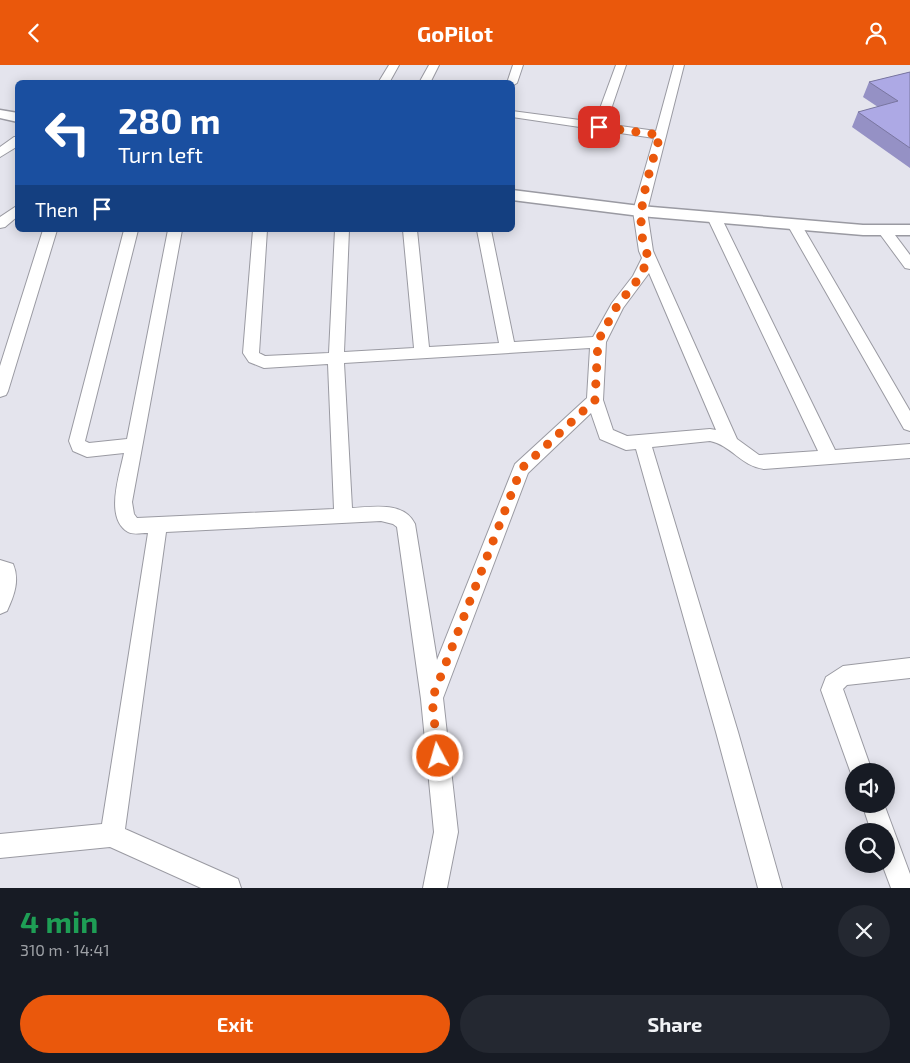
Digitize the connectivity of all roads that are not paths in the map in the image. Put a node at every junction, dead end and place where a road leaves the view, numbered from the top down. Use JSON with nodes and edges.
{"nodes":[{"id":1,"x":394,"y":65,"type":"edge"},
{"id":2,"x":434,"y":65,"type":"edge"},
{"id":3,"x":518,"y":65,"type":"edge"},
{"id":4,"x":620,"y":65,"type":"edge"},
{"id":5,"x":679,"y":65,"type":"edge"},
{"id":6,"x":385,"y":80,"type":"edge"},
{"id":7,"x":426,"y":80,"type":"edge"},
{"id":8,"x":513,"y":80,"type":"edge"},
{"id":9,"x":515,"y":114,"type":"edge"},
{"id":10,"x":0,"y":115,"type":"edge"},
{"id":11,"x":15,"y":118,"type":"edge"},
{"id":12,"x":599,"y":127,"type":"junction"},
{"id":13,"x":660,"y":135,"type":"junction"},
{"id":14,"x":15,"y":142,"type":"edge"},
{"id":15,"x":0,"y":153,"type":"edge"},
{"id":16,"x":515,"y":195,"type":"edge"},
{"id":17,"x":640,"y":211,"type":"junction"},
{"id":18,"x":15,"y":212,"type":"edge"},
{"id":19,"x":714,"y":217,"type":"junction"},
{"id":20,"x":0,"y":224,"type":"edge"},
{"id":21,"x":794,"y":224,"type":"junction"},
{"id":22,"x":884,"y":230,"type":"junction"},
{"id":23,"x":910,"y":230,"type":"edge"},
{"id":24,"x":49,"y":232,"type":"edge"},
{"id":25,"x":130,"y":232,"type":"edge"},
{"id":26,"x":175,"y":232,"type":"edge"},
{"id":27,"x":260,"y":232,"type":"edge"},
{"id":28,"x":342,"y":232,"type":"edge"},
{"id":29,"x":410,"y":232,"type":"edge"},
{"id":30,"x":484,"y":232,"type":"edge"},
{"id":31,"x":649,"y":258,"type":"junction"},
{"id":32,"x":910,"y":265,"type":"edge"},
{"id":33,"x":598,"y":341,"type":"junction"},
{"id":34,"x":507,"y":347,"type":"junction"},
{"id":35,"x":422,"y":352,"type":"junction"},
{"id":36,"x":336,"y":358,"type":"junction"},
{"id":37,"x":0,"y":391,"type":"edge"},
{"id":38,"x":595,"y":400,"type":"junction"},
{"id":39,"x":910,"y":425,"type":"edge"},
{"id":40,"x":642,"y":441,"type":"junction"},
{"id":41,"x":731,"y":444,"type":"junction"},
{"id":42,"x":134,"y":445,"type":"junction"},
{"id":43,"x":910,"y":451,"type":"edge"},
{"id":44,"x":830,"y":458,"type":"junction"},
{"id":45,"x":343,"y":516,"type":"junction"},
{"id":46,"x":158,"y":525,"type":"junction"},
{"id":47,"x":0,"y":568,"type":"edge"},
{"id":48,"x":0,"y":605,"type":"edge"},
{"id":49,"x":910,"y":668,"type":"edge"},
{"id":50,"x":432,"y":699,"type":"junction"},
{"id":51,"x":858,"y":763,"type":"edge"},
{"id":52,"x":112,"y":835,"type":"junction"},
{"id":53,"x":0,"y":846,"type":"edge"},
{"id":54,"x":895,"y":864,"type":"edge"},
{"id":55,"x":229,"y":888,"type":"edge"},
{"id":56,"x":435,"y":888,"type":"edge"},
{"id":57,"x":770,"y":888,"type":"edge"},
{"id":58,"x":904,"y":888,"type":"edge"}],
"edges":[{"from":1,"to":6,"type":"street"},
{"from":2,"to":7,"type":"street"},
{"from":3,"to":8,"type":"street"},
{"from":4,"to":12,"type":"street"},
{"from":5,"to":13,"type":"street"},
{"from":9,"to":12,"type":"street"},
{"from":10,"to":11,"type":"street"},
{"from":12,"to":13,"type":"street"},
{"from":13,"to":17,"type":"street"},
{"from":14,"to":15,"type":"street"},
{"from":16,"to":17,"type":"street"},
{"from":17,"to":19,"type":"street"},
{"from":17,"to":31,"type":"street"},
{"from":18,"to":20,"type":"street"},
{"from":19,"to":21,"type":"street"},
{"from":19,"to":44,"type":"street"},
{"from":21,"to":22,"type":"street"},
{"from":21,"to":39,"type":"street"},
{"from":22,"to":23,"type":"street"},
{"from":22,"to":32,"type":"street"},
{"from":24,"to":37,"type":"street"},
{"from":25,"to":42,"type":"street"},
{"from":26,"to":42,"type":"street"},
{"from":27,"to":36,"type":"street"},
{"from":28,"to":36,"type":"street"},
{"from":29,"to":35,"type":"street"},
{"from":30,"to":34,"type":"street"},
{"from":31,"to":33,"type":"street"},
{"from":31,"to":41,"type":"street"},
{"from":33,"to":34,"type":"street"},
{"from":33,"to":38,"type":"street"},
{"from":34,"to":35,"type":"street"},
{"from":35,"to":36,"type":"street"},
{"from":36,"to":45,"type":"street"},
{"from":38,"to":40,"type":"street"},
{"from":38,"to":50,"type":"street"},
{"from":40,"to":41,"type":"street"},
{"from":40,"to":57,"type":"street"},
{"from":41,"to":44,"type":"street"},
{"from":42,"to":46,"type":"street"},
{"from":43,"to":44,"type":"street"},
{"from":45,"to":46,"type":"street"},
{"from":45,"to":50,"type":"street"},
{"from":46,"to":52,"type":"street"},
{"from":47,"to":48,"type":"street"},
{"from":49,"to":51,"type":"street"},
{"from":50,"to":56,"type":"street"},
{"from":52,"to":53,"type":"street"},
{"from":52,"to":55,"type":"street"},
{"from":54,"to":58,"type":"street"}]}
